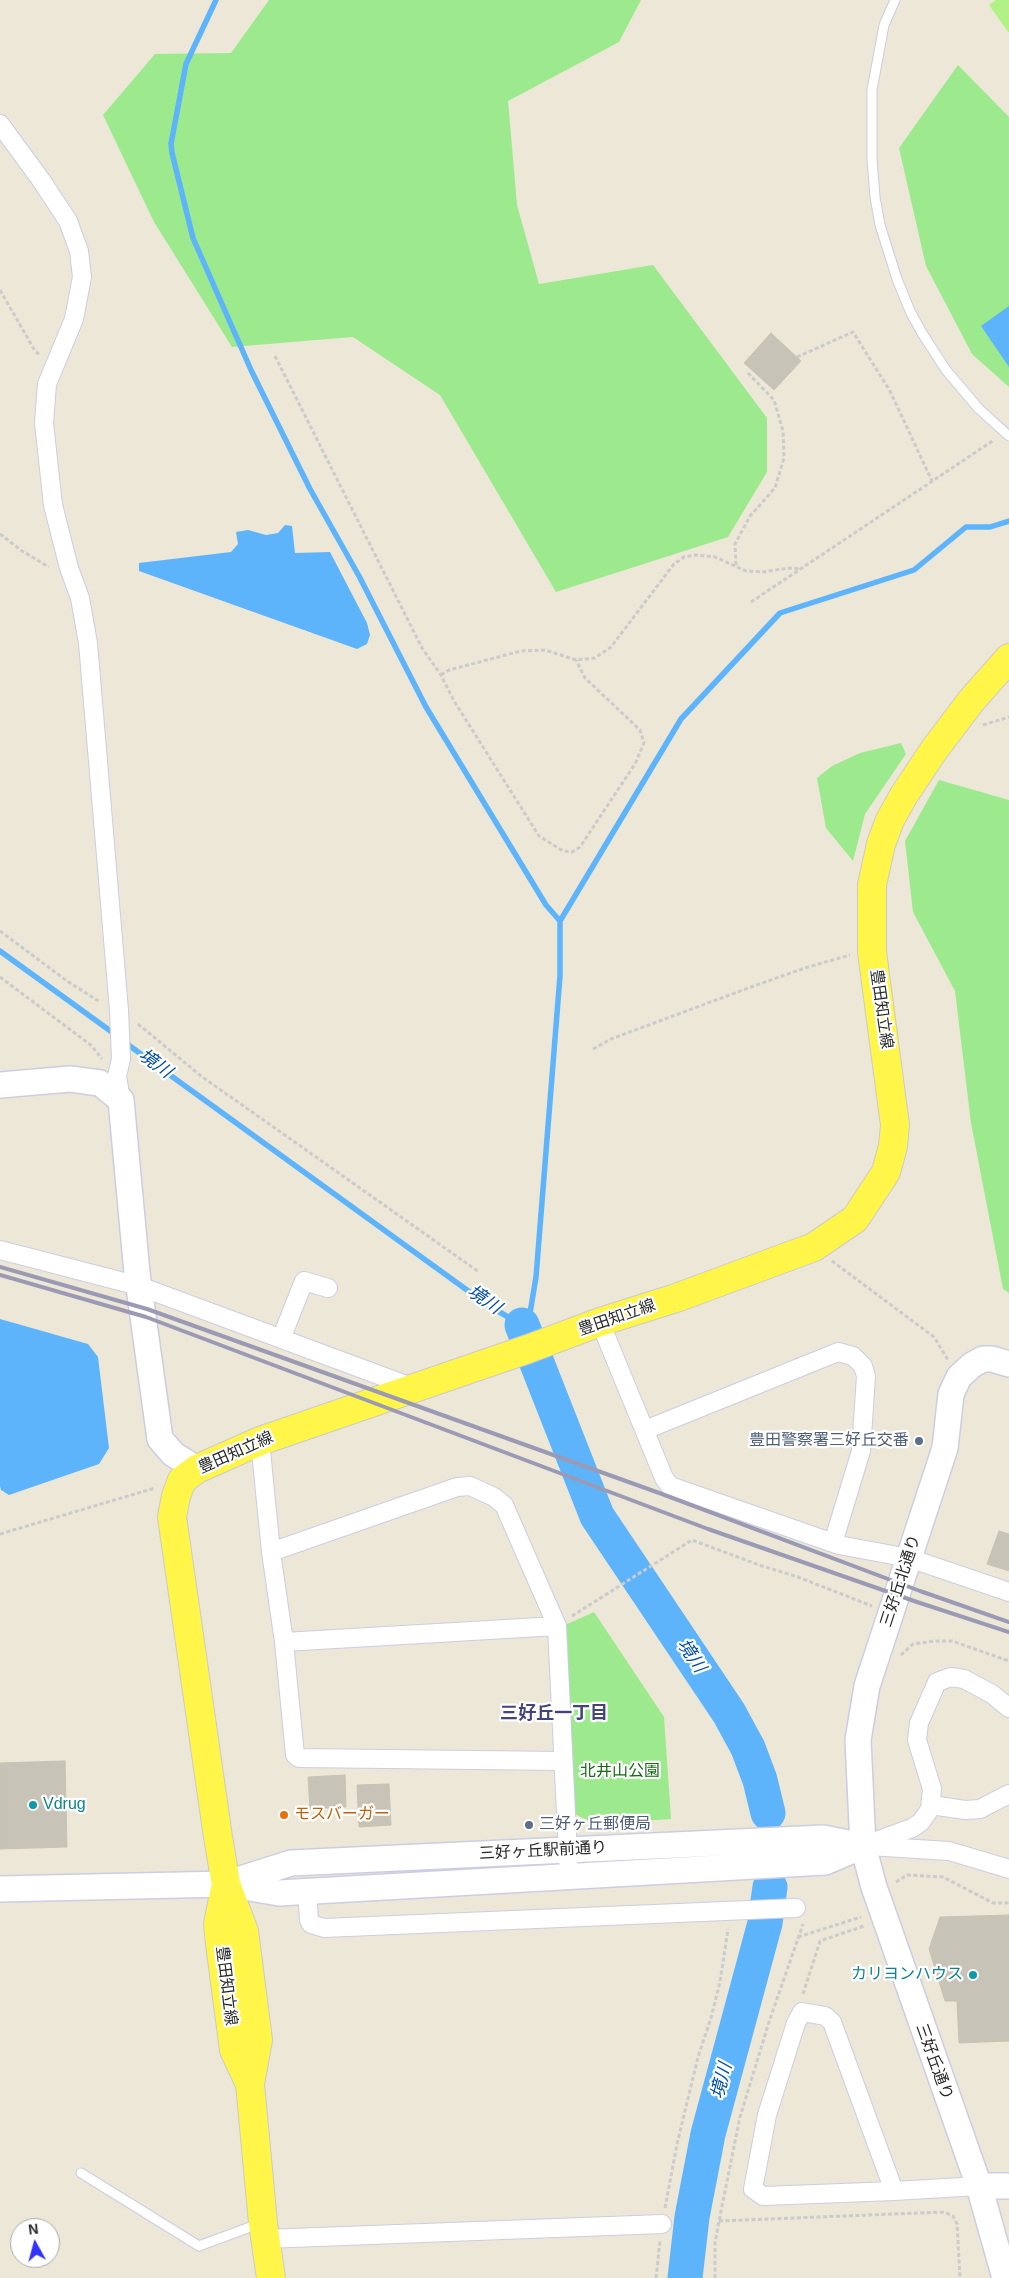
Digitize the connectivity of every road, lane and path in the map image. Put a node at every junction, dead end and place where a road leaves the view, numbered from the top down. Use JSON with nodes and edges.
{"nodes":[{"id":1,"x":895,"y":0,"type":"edge"},
{"id":2,"x":0,"y":124,"type":"edge"},
{"id":3,"x":0,"y":290,"type":"edge"},
{"id":4,"x":275,"y":356,"type":"dead end"},
{"id":5,"x":797,"y":356,"type":"dead end"},
{"id":6,"x":54,"y":366,"type":"junction"},
{"id":7,"x":746,"y":371,"type":"dead end"},
{"id":8,"x":1007,"y":434,"type":"edge"},
{"id":9,"x":932,"y":481,"type":"junction"},
{"id":10,"x":0,"y":534,"type":"edge"},
{"id":11,"x":736,"y":565,"type":"junction"},
{"id":12,"x":69,"y":568,"type":"junction"},
{"id":13,"x":801,"y":569,"type":"junction"},
{"id":14,"x":751,"y":602,"type":"dead end"},
{"id":15,"x":1009,"y":658,"type":"edge"},
{"id":16,"x":576,"y":660,"type":"junction"},
{"id":17,"x":441,"y":674,"type":"junction"},
{"id":18,"x":0,"y":931,"type":"edge"},
{"id":19,"x":872,"y":952,"type":"junction"},
{"id":20,"x":0,"y":977,"type":"edge"},
{"id":21,"x":119,"y":1017,"type":"junction"},
{"id":22,"x":593,"y":1049,"type":"dead end"},
{"id":23,"x":120,"y":1079,"type":"junction"},
{"id":24,"x":0,"y":1085,"type":"edge"},
{"id":25,"x":814,"y":1248,"type":"junction"},
{"id":26,"x":0,"y":1250,"type":"edge"},
{"id":27,"x":479,"y":1272,"type":"dead end"},
{"id":28,"x":139,"y":1286,"type":"junction"},
{"id":29,"x":328,"y":1288,"type":"dead end"},
{"id":30,"x":600,"y":1322,"type":"junction"},
{"id":31,"x":281,"y":1339,"type":"junction"},
{"id":32,"x":1009,"y":1364,"type":"edge"},
{"id":33,"x":958,"y":1377,"type":"junction"},
{"id":34,"x":414,"y":1388,"type":"junction"},
{"id":35,"x":645,"y":1430,"type":"junction"},
{"id":36,"x":260,"y":1441,"type":"junction"},
{"id":37,"x":190,"y":1474,"type":"junction"},
{"id":38,"x":0,"y":1534,"type":"edge"},
{"id":39,"x":833,"y":1543,"type":"junction"},
{"id":40,"x":271,"y":1552,"type":"junction"},
{"id":41,"x":909,"y":1558,"type":"junction"},
{"id":42,"x":1009,"y":1592,"type":"edge"},
{"id":43,"x":589,"y":1605,"type":"dead end"},
{"id":44,"x":891,"y":1613,"type":"junction"},
{"id":45,"x":557,"y":1626,"type":"junction"},
{"id":46,"x":284,"y":1642,"type":"junction"},
{"id":47,"x":1009,"y":1708,"type":"edge"},
{"id":48,"x":563,"y":1760,"type":"junction"},
{"id":49,"x":1009,"y":1794,"type":"edge"},
{"id":50,"x":931,"y":1805,"type":"junction"},
{"id":51,"x":863,"y":1846,"type":"junction"},
{"id":52,"x":568,"y":1850,"type":"junction"},
{"id":53,"x":1009,"y":1869,"type":"edge"},
{"id":54,"x":569,"y":1876,"type":"junction"},
{"id":55,"x":226,"y":1884,"type":"junction"},
{"id":56,"x":891,"y":1885,"type":"dead end"},
{"id":57,"x":0,"y":1889,"type":"edge"},
{"id":58,"x":307,"y":1890,"type":"junction"},
{"id":59,"x":1009,"y":1903,"type":"edge"},
{"id":60,"x":796,"y":1908,"type":"joint"},
{"id":61,"x":729,"y":1910,"type":"junction"},
{"id":62,"x":861,"y":1916,"type":"dead end"},
{"id":63,"x":864,"y":1926,"type":"dead end"},
{"id":64,"x":797,"y":1937,"type":"junction"},
{"id":65,"x":802,"y":2012,"type":"junction"},
{"id":66,"x":81,"y":2173,"type":"dead end"},
{"id":67,"x":979,"y":2186,"type":"junction"},
{"id":68,"x":1009,"y":2186,"type":"edge"},
{"id":69,"x":894,"y":2191,"type":"junction"},
{"id":70,"x":719,"y":2221,"type":"junction"},
{"id":71,"x":662,"y":2224,"type":"junction"},
{"id":72,"x":264,"y":2231,"type":"junction"},
{"id":73,"x":271,"y":2278,"type":"edge"},
{"id":74,"x":656,"y":2278,"type":"edge"},
{"id":75,"x":715,"y":2278,"type":"edge"},
{"id":76,"x":960,"y":2278,"type":"edge"},
{"id":77,"x":1006,"y":2278,"type":"edge"}],
"edges":[{"from":1,"to":8,"type":"lane"},
{"from":2,"to":6,"type":"street"},
{"from":3,"to":6,"type":"path"},
{"from":4,"to":17,"type":"path"},
{"from":5,"to":9,"type":"path"},
{"from":6,"to":12,"type":"street"},
{"from":7,"to":11,"type":"path"},
{"from":8,"to":9,"type":"path"},
{"from":9,"to":13,"type":"path"},
{"from":10,"to":12,"type":"path"},
{"from":11,"to":13,"type":"path"},
{"from":11,"to":16,"type":"path"},
{"from":12,"to":21,"type":"street"},
{"from":13,"to":14,"type":"path"},
{"from":15,"to":19,"type":"main road","name":"豊田知立線"},
{"from":16,"to":17,"type":"path"},
{"from":16,"to":17,"type":"path"},
{"from":18,"to":21,"type":"path"},
{"from":19,"to":22,"type":"path"},
{"from":19,"to":25,"type":"main road","name":"豊田知立線"},
{"from":20,"to":23,"type":"path"},
{"from":21,"to":23,"type":"street"},
{"from":21,"to":27,"type":"path"},
{"from":23,"to":24,"type":"street"},
{"from":23,"to":28,"type":"street"},
{"from":25,"to":30,"type":"main road","name":"豊田知立線"},
{"from":25,"to":33,"type":"path"},
{"from":26,"to":28,"type":"street"},
{"from":28,"to":31,"type":"street"},
{"from":28,"to":37,"type":"street"},
{"from":29,"to":31,"type":"street"},
{"from":30,"to":34,"type":"main road","name":"豊田知立線"},
{"from":30,"to":35,"type":"street"},
{"from":31,"to":34,"type":"street"},
{"from":32,"to":33,"type":"street"},
{"from":33,"to":41,"type":"street","name":"三好丘北通り"},
{"from":34,"to":36,"type":"main road","name":"豊田知立線"},
{"from":35,"to":39,"type":"street"},
{"from":35,"to":39,"type":"street"},
{"from":36,"to":37,"type":"main road","name":"豊田知立線"},
{"from":36,"to":40,"type":"street"},
{"from":37,"to":38,"type":"path"},
{"from":37,"to":55,"type":"main road","name":"豊田知立線"},
{"from":39,"to":41,"type":"street"},
{"from":40,"to":45,"type":"street"},
{"from":40,"to":46,"type":"street"},
{"from":41,"to":42,"type":"street"},
{"from":41,"to":44,"type":"street","name":"三好丘北通り"},
{"from":43,"to":44,"type":"path"},
{"from":44,"to":51,"type":"street","name":"三好丘北通り"},
{"from":45,"to":46,"type":"street"},
{"from":45,"to":48,"type":"street"},
{"from":46,"to":48,"type":"street"},
{"from":47,"to":50,"type":"street"},
{"from":48,"to":52,"type":"street"},
{"from":49,"to":50,"type":"street"},
{"from":50,"to":51,"type":"street"},
{"from":51,"to":52,"type":"street","name":"三好ヶ丘駅前通り"},
{"from":51,"to":53,"type":"street"},
{"from":51,"to":54,"type":"street"},
{"from":51,"to":67,"type":"street","name":"三好丘通り"},
{"from":52,"to":54,"type":"street"},
{"from":52,"to":55,"type":"street","name":"三好ヶ丘駅前通り"},
{"from":54,"to":58,"type":"street"},
{"from":55,"to":57,"type":"street"},
{"from":55,"to":58,"type":"street"},
{"from":55,"to":72,"type":"main road","name":"豊田知立線"},
{"from":56,"to":59,"type":"path"},
{"from":58,"to":61,"type":"street"},
{"from":60,"to":61,"type":"street"},
{"from":60,"to":64,"type":"path"},
{"from":61,"to":71,"type":"path"},
{"from":62,"to":64,"type":"path"},
{"from":63,"to":65,"type":"path"},
{"from":64,"to":70,"type":"path"},
{"from":65,"to":69,"type":"street"},
{"from":65,"to":69,"type":"street"},
{"from":66,"to":72,"type":"lane"},
{"from":67,"to":68,"type":"street"},
{"from":67,"to":69,"type":"street"},
{"from":67,"to":77,"type":"street","name":"三好丘通り"},
{"from":70,"to":75,"type":"path"},
{"from":70,"to":76,"type":"path"},
{"from":71,"to":72,"type":"street"},
{"from":71,"to":74,"type":"path"},
{"from":72,"to":73,"type":"main road","name":"豊田知立線"}]}
